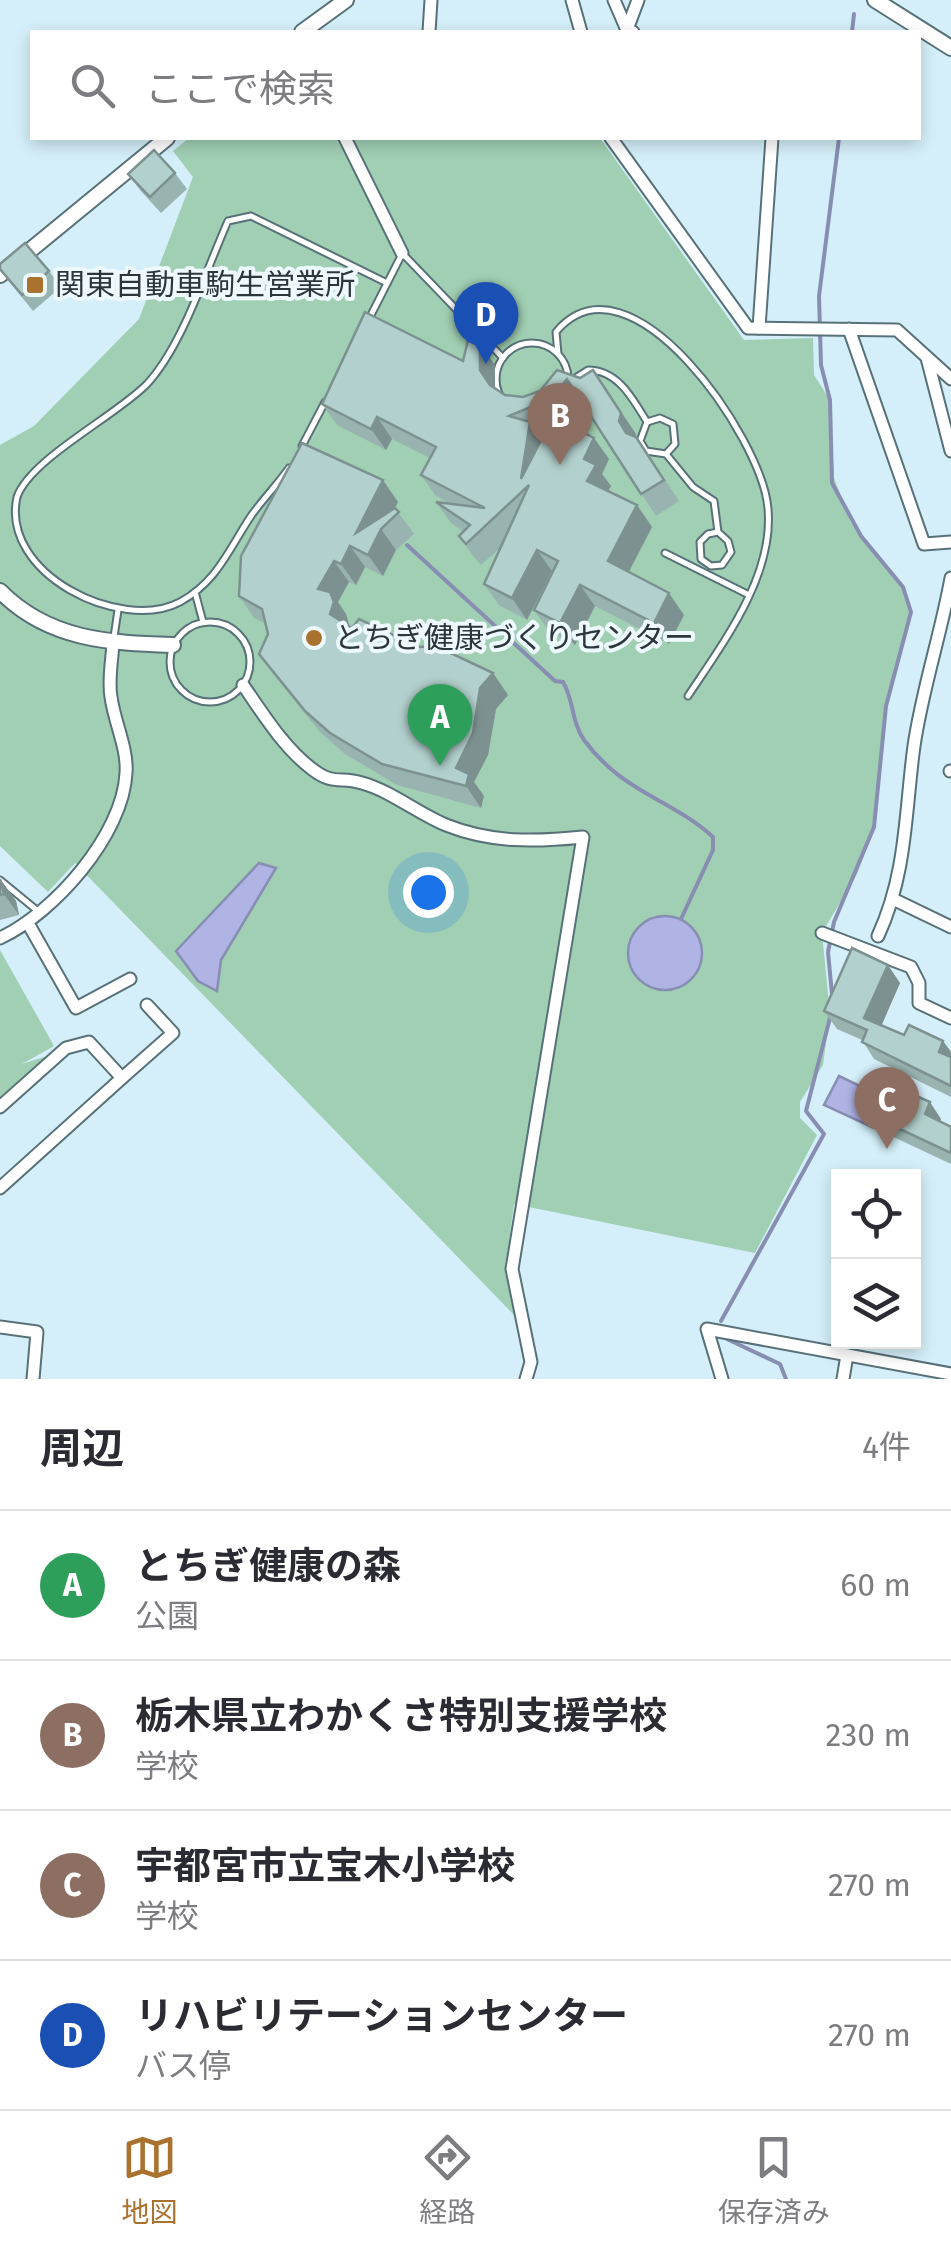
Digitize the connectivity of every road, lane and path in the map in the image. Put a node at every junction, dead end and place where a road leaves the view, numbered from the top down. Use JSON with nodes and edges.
{"nodes":[{"id":1,"x":346,"y":0,"type":"edge"},
{"id":2,"x":430,"y":0,"type":"edge"},
{"id":3,"x":572,"y":0,"type":"edge"},
{"id":4,"x":614,"y":0,"type":"edge"},
{"id":5,"x":638,"y":0,"type":"edge"},
{"id":6,"x":875,"y":0,"type":"edge"},
{"id":7,"x":305,"y":30,"type":"edge"},
{"id":8,"x":429,"y":30,"type":"edge"},
{"id":9,"x":580,"y":30,"type":"edge"},
{"id":10,"x":628,"y":30,"type":"edge"},
{"id":11,"x":630,"y":30,"type":"edge"},
{"id":12,"x":951,"y":48,"type":"edge"},
{"id":13,"x":165,"y":140,"type":"edge"},
{"id":14,"x":346,"y":140,"type":"edge"},
{"id":15,"x":611,"y":140,"type":"edge"},
{"id":16,"x":772,"y":140,"type":"edge"},
{"id":17,"x":402,"y":253,"type":"junction"},
{"id":18,"x":0,"y":275,"type":"edge"},
{"id":19,"x":388,"y":283,"type":"junction"},
{"id":20,"x":759,"y":328,"type":"junction"},
{"id":21,"x":848,"y":329,"type":"junction"},
{"id":22,"x":361,"y":334,"type":"edge"},
{"id":23,"x":558,"y":354,"type":"junction"},
{"id":24,"x":503,"y":358,"type":"junction"},
{"id":25,"x":927,"y":358,"type":"junction"},
{"id":26,"x":951,"y":379,"type":"edge"},
{"id":27,"x":568,"y":382,"type":"junction"},
{"id":28,"x":326,"y":401,"type":"edge"},
{"id":29,"x":647,"y":422,"type":"junction"},
{"id":30,"x":951,"y":451,"type":"edge"},
{"id":31,"x":299,"y":452,"type":"edge"},
{"id":32,"x":666,"y":454,"type":"junction"},
{"id":33,"x":293,"y":462,"type":"edge"},
{"id":34,"x":718,"y":532,"type":"junction"},
{"id":35,"x":951,"y":542,"type":"edge"},
{"id":36,"x":664,"y":554,"type":"dead end"},
{"id":37,"x":951,"y":578,"type":"edge"},
{"id":38,"x":0,"y":592,"type":"edge"},
{"id":39,"x":195,"y":592,"type":"junction"},
{"id":40,"x":748,"y":594,"type":"junction"},
{"id":41,"x":118,"y":610,"type":"junction"},
{"id":42,"x":203,"y":622,"type":"junction"},
{"id":43,"x":113,"y":643,"type":"junction"},
{"id":44,"x":173,"y":645,"type":"junction"},
{"id":45,"x":243,"y":685,"type":"junction"},
{"id":46,"x":688,"y":696,"type":"dead end"},
{"id":47,"x":1,"y":878,"type":"edge"},
{"id":48,"x":895,"y":900,"type":"junction"},
{"id":49,"x":41,"y":914,"type":"junction"},
{"id":50,"x":29,"y":925,"type":"junction"},
{"id":51,"x":951,"y":927,"type":"edge"},
{"id":52,"x":822,"y":933,"type":"dead end"},
{"id":53,"x":878,"y":936,"type":"dead end"},
{"id":54,"x":0,"y":938,"type":"edge"},
{"id":55,"x":130,"y":979,"type":"dead end"},
{"id":56,"x":147,"y":1004,"type":"dead end"},
{"id":57,"x":951,"y":1018,"type":"edge"},
{"id":58,"x":122,"y":1078,"type":"junction"},
{"id":59,"x":0,"y":1106,"type":"edge"},
{"id":60,"x":0,"y":1188,"type":"edge"},
{"id":61,"x":0,"y":1327,"type":"edge"},
{"id":62,"x":847,"y":1355,"type":"junction"},
{"id":63,"x":902,"y":1372,"type":"edge"},
{"id":64,"x":951,"y":1374,"type":"edge"},
{"id":65,"x":33,"y":1379,"type":"edge"},
{"id":66,"x":526,"y":1379,"type":"edge"},
{"id":67,"x":722,"y":1379,"type":"edge"},
{"id":68,"x":844,"y":1379,"type":"edge"}],
"edges":[{"from":1,"to":7,"type":"street"},
{"from":2,"to":8,"type":"street"},
{"from":3,"to":9,"type":"street"},
{"from":4,"to":10,"type":"street"},
{"from":5,"to":11,"type":"street"},
{"from":6,"to":12,"type":"street"},
{"from":13,"to":18,"type":"street"},
{"from":14,"to":17,"type":"street"},
{"from":15,"to":20,"type":"street"},
{"from":16,"to":20,"type":"street"},
{"from":17,"to":19,"type":"lane"},
{"from":17,"to":24,"type":"lane"},
{"from":19,"to":22,"type":"lane"},
{"from":19,"to":41,"type":"lane"},
{"from":20,"to":21,"type":"street"},
{"from":21,"to":25,"type":"street"},
{"from":21,"to":35,"type":"street"},
{"from":23,"to":24,"type":"lane"},
{"from":23,"to":27,"type":"lane"},
{"from":23,"to":40,"type":"lane"},
{"from":24,"to":27,"type":"lane"},
{"from":25,"to":26,"type":"street"},
{"from":25,"to":30,"type":"street"},
{"from":27,"to":29,"type":"lane"},
{"from":28,"to":31,"type":"lane"},
{"from":29,"to":32,"type":"lane"},
{"from":29,"to":32,"type":"lane"},
{"from":32,"to":34,"type":"lane"},
{"from":33,"to":39,"type":"lane"},
{"from":34,"to":34,"type":"lane"},
{"from":36,"to":40,"type":"lane"},
{"from":37,"to":48,"type":"street"},
{"from":38,"to":43,"type":"street"},
{"from":39,"to":41,"type":"lane"},
{"from":39,"to":42,"type":"lane"},
{"from":40,"to":46,"type":"lane"},
{"from":41,"to":43,"type":"lane"},
{"from":42,"to":44,"type":"lane"},
{"from":42,"to":45,"type":"lane"},
{"from":43,"to":44,"type":"street"},
{"from":43,"to":49,"type":"street"},
{"from":44,"to":45,"type":"lane"},
{"from":45,"to":66,"type":"street"},
{"from":47,"to":49,"type":"lane"},
{"from":48,"to":51,"type":"street"},
{"from":48,"to":53,"type":"street"},
{"from":49,"to":50,"type":"street"},
{"from":50,"to":54,"type":"street"},
{"from":50,"to":55,"type":"street"},
{"from":52,"to":57,"type":"street"},
{"from":56,"to":58,"type":"street"},
{"from":58,"to":59,"type":"street"},
{"from":58,"to":60,"type":"street"},
{"from":61,"to":65,"type":"street"},
{"from":62,"to":63,"type":"street"},
{"from":62,"to":67,"type":"street"},
{"from":62,"to":68,"type":"street"},
{"from":63,"to":64,"type":"street"}]}
